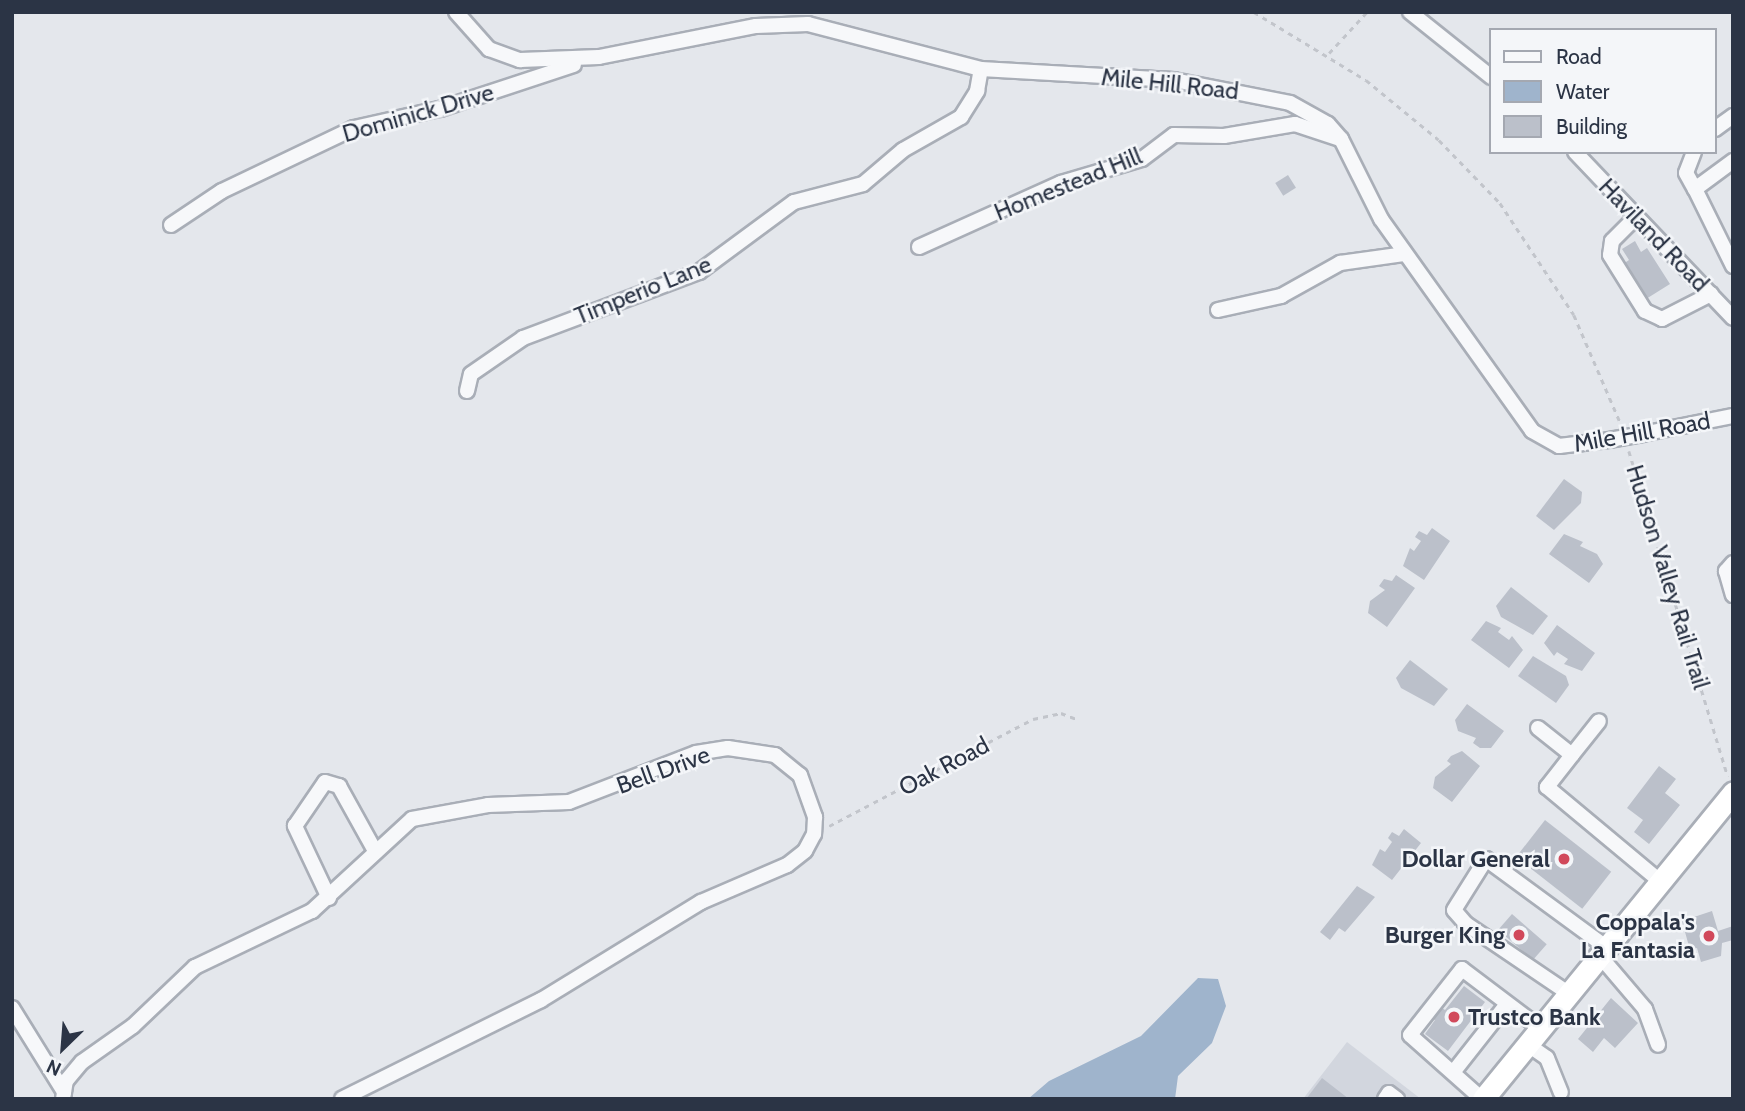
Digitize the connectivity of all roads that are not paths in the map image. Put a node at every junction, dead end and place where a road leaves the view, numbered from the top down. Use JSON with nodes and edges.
{"nodes":[{"id":1,"x":456,"y":12,"type":"edge"},
{"id":2,"x":1410,"y":12,"type":"edge"},
{"id":3,"x":599,"y":57,"type":"junction"},
{"id":4,"x":981,"y":69,"type":"junction"},
{"id":5,"x":1490,"y":76,"type":"edge"},
{"id":6,"x":1733,"y":116,"type":"edge"},
{"id":7,"x":1717,"y":128,"type":"edge"},
{"id":8,"x":1341,"y":139,"type":"junction"},
{"id":9,"x":1577,"y":154,"type":"edge"},
{"id":10,"x":1693,"y":154,"type":"edge"},
{"id":11,"x":1733,"y":161,"type":"edge"},
{"id":12,"x":1695,"y":189,"type":"junction"},
{"id":13,"x":1637,"y":216,"type":"junction"},
{"id":14,"x":170,"y":225,"type":"dead end"},
{"id":15,"x":919,"y":247,"type":"dead end"},
{"id":16,"x":1405,"y":254,"type":"junction"},
{"id":17,"x":1733,"y":266,"type":"edge"},
{"id":18,"x":1711,"y":294,"type":"junction"},
{"id":19,"x":1218,"y":310,"type":"dead end"},
{"id":20,"x":1733,"y":318,"type":"edge"},
{"id":21,"x":467,"y":391,"type":"dead end"},
{"id":22,"x":1733,"y":416,"type":"edge"},
{"id":23,"x":1733,"y":563,"type":"edge"},
{"id":24,"x":1733,"y":595,"type":"edge"},
{"id":25,"x":1599,"y":721,"type":"dead end"},
{"id":26,"x":1538,"y":728,"type":"dead end"},
{"id":27,"x":1572,"y":755,"type":"junction"},
{"id":28,"x":1731,"y":786,"type":"edge"},
{"id":29,"x":375,"y":851,"type":"junction"},
{"id":30,"x":1660,"y":881,"type":"junction"},
{"id":31,"x":329,"y":898,"type":"junction"},
{"id":32,"x":1603,"y":951,"type":"junction"},
{"id":33,"x":1568,"y":993,"type":"junction"},
{"id":34,"x":1507,"y":1004,"type":"junction"},
{"id":35,"x":12,"y":1007,"type":"edge"},
{"id":36,"x":1534,"y":1036,"type":"junction"},
{"id":37,"x":1658,"y":1045,"type":"dead end"},
{"id":38,"x":1455,"y":1070,"type":"junction"},
{"id":39,"x":1561,"y":1092,"type":"dead end"},
{"id":40,"x":64,"y":1096,"type":"edge"},
{"id":41,"x":342,"y":1099,"type":"edge"},
{"id":42,"x":1385,"y":1099,"type":"edge"},
{"id":43,"x":1397,"y":1099,"type":"edge"},
{"id":44,"x":1483,"y":1099,"type":"edge"}],
"edges":[{"from":1,"to":3,"type":"street","name":"Mile Hill Road"},
{"from":2,"to":5,"type":"street"},
{"from":3,"to":4,"type":"street","name":"Mile Hill Road"},
{"from":3,"to":14,"type":"street","name":"Dominick Drive"},
{"from":4,"to":8,"type":"street","name":"Mile Hill Road"},
{"from":4,"to":21,"type":"street","name":"Timperio Lane"},
{"from":6,"to":7,"type":"street"},
{"from":8,"to":15,"type":"street","name":"Homestead Hill"},
{"from":8,"to":16,"type":"street","name":"Mile Hill Road"},
{"from":9,"to":13,"type":"street","name":"Haviland Road"},
{"from":10,"to":12,"type":"street"},
{"from":11,"to":12,"type":"street"},
{"from":12,"to":17,"type":"street"},
{"from":13,"to":18,"type":"street","name":"Haviland Road"},
{"from":13,"to":18,"type":"street"},
{"from":16,"to":19,"type":"street"},
{"from":16,"to":22,"type":"street","name":"Mile Hill Road","bridge":true},
{"from":18,"to":20,"type":"street","name":"Haviland Road"},
{"from":23,"to":24,"type":"street"},
{"from":25,"to":27,"type":"street"},
{"from":26,"to":27,"type":"street"},
{"from":27,"to":30,"type":"street"},
{"from":28,"to":30,"type":"highway"},
{"from":29,"to":31,"type":"street","name":"Bell Drive"},
{"from":29,"to":31,"type":"street"},
{"from":29,"to":41,"type":"street","name":"Bell Drive"},
{"from":30,"to":32,"type":"highway"},
{"from":31,"to":40,"type":"street","name":"Bell Drive"},
{"from":32,"to":33,"type":"highway"},
{"from":32,"to":33,"type":"street"},
{"from":32,"to":37,"type":"street"},
{"from":33,"to":36,"type":"highway"},
{"from":34,"to":36,"type":"street"},
{"from":34,"to":38,"type":"street"},
{"from":34,"to":38,"type":"street"},
{"from":35,"to":40,"type":"street"},
{"from":36,"to":39,"type":"street"},
{"from":36,"to":44,"type":"highway"},
{"from":38,"to":44,"type":"street"},
{"from":42,"to":43,"type":"street"}]}
